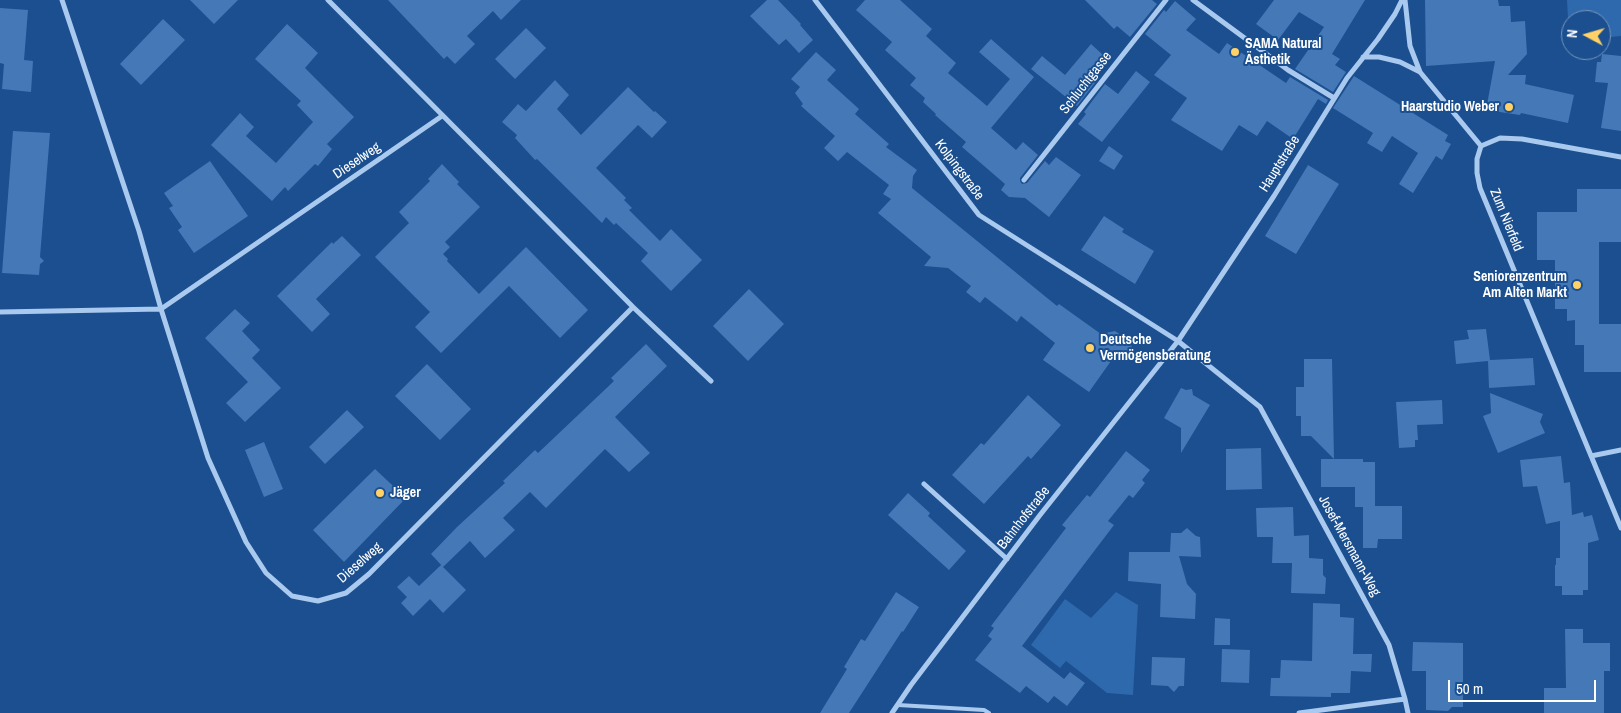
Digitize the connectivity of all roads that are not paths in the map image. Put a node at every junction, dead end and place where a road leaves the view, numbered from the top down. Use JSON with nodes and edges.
{"nodes":[{"id":1,"x":62,"y":0,"type":"edge"},
{"id":2,"x":328,"y":0,"type":"edge"},
{"id":3,"x":815,"y":0,"type":"edge"},
{"id":4,"x":1166,"y":0,"type":"edge"},
{"id":5,"x":1193,"y":0,"type":"edge"},
{"id":6,"x":1403,"y":0,"type":"edge"},
{"id":7,"x":1363,"y":57,"type":"junction"},
{"id":8,"x":1420,"y":72,"type":"junction"},
{"id":9,"x":1334,"y":98,"type":"junction"},
{"id":10,"x":442,"y":116,"type":"junction"},
{"id":11,"x":1481,"y":146,"type":"junction"},
{"id":12,"x":1621,"y":157,"type":"edge"},
{"id":13,"x":1024,"y":180,"type":"dead end"},
{"id":14,"x":633,"y":306,"type":"junction"},
{"id":15,"x":160,"y":309,"type":"junction"},
{"id":16,"x":0,"y":312,"type":"edge"},
{"id":17,"x":1178,"y":341,"type":"junction"},
{"id":18,"x":711,"y":381,"type":"dead end"},
{"id":19,"x":1621,"y":450,"type":"edge"},
{"id":20,"x":1591,"y":456,"type":"junction"},
{"id":21,"x":924,"y":484,"type":"dead end"},
{"id":22,"x":1621,"y":528,"type":"edge"},
{"id":23,"x":1007,"y":558,"type":"junction"},
{"id":24,"x":1405,"y":699,"type":"junction"},
{"id":25,"x":898,"y":705,"type":"junction"},
{"id":26,"x":892,"y":713,"type":"edge"},
{"id":27,"x":989,"y":713,"type":"edge"},
{"id":28,"x":1299,"y":713,"type":"edge"},
{"id":29,"x":1408,"y":713,"type":"edge"}],
"edges":[{"from":1,"to":15,"type":"street","name":"Dieselweg"},
{"from":2,"to":10,"type":"street"},
{"from":3,"to":17,"type":"street","name":"Kolpingstraße"},
{"from":4,"to":13,"type":"street","name":"Schluchtgasse"},
{"from":5,"to":9,"type":"street"},
{"from":6,"to":7,"type":"street","name":"Hauptstraße"},
{"from":6,"to":8,"type":"street"},
{"from":7,"to":8,"type":"street"},
{"from":7,"to":9,"type":"street","name":"Hauptstraße"},
{"from":8,"to":11,"type":"street"},
{"from":9,"to":17,"type":"street","name":"Hauptstraße"},
{"from":10,"to":14,"type":"street"},
{"from":10,"to":15,"type":"street","name":"Dieselweg"},
{"from":11,"to":12,"type":"street"},
{"from":11,"to":20,"type":"street","name":"Zum Nierfeld"},
{"from":14,"to":15,"type":"street","name":"Dieselweg"},
{"from":14,"to":18,"type":"street"},
{"from":15,"to":16,"type":"street"},
{"from":17,"to":23,"type":"street","name":"Bahnhofstraße"},
{"from":17,"to":24,"type":"street","name":"Josef-Mersmann-Weg"},
{"from":19,"to":20,"type":"street"},
{"from":20,"to":22,"type":"street","name":"Zum Nierfeld"},
{"from":21,"to":23,"type":"street"},
{"from":23,"to":25,"type":"street","name":"Bahnhofstraße"},
{"from":24,"to":28,"type":"street"},
{"from":24,"to":29,"type":"street","name":"Josef-Mersmann-Weg"},
{"from":25,"to":26,"type":"street","name":"Bahnhofstraße"},
{"from":25,"to":27,"type":"lane"}]}
